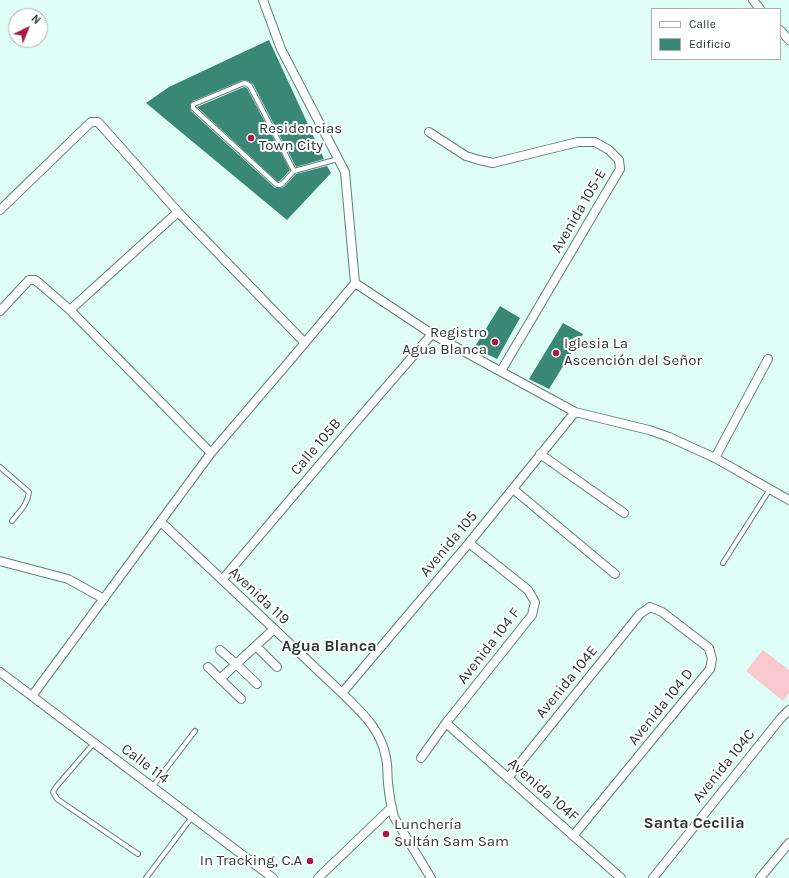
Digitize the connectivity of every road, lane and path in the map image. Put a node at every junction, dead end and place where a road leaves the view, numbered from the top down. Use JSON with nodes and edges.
{"nodes":[{"id":1,"x":752,"y":0,"type":"edge"},
{"id":2,"x":263,"y":1,"type":"edge"},
{"id":3,"x":759,"y":8,"type":"edge"},
{"id":4,"x":781,"y":31,"type":"edge"},
{"id":5,"x":789,"y":40,"type":"edge"},
{"id":6,"x":428,"y":132,"type":"dead end"},
{"id":7,"x":338,"y":159,"type":"junction"},
{"id":8,"x":294,"y":171,"type":"junction"},
{"id":9,"x":0,"y":210,"type":"edge"},
{"id":10,"x":178,"y":212,"type":"junction"},
{"id":11,"x":355,"y":283,"type":"junction"},
{"id":12,"x":70,"y":310,"type":"junction"},
{"id":13,"x":0,"y":311,"type":"edge"},
{"id":14,"x":432,"y":334,"type":"junction"},
{"id":15,"x":304,"y":343,"type":"junction"},
{"id":16,"x":768,"y":359,"type":"dead end"},
{"id":17,"x":502,"y":371,"type":"junction"},
{"id":18,"x":575,"y":412,"type":"junction"},
{"id":19,"x":211,"y":452,"type":"junction"},
{"id":20,"x":540,"y":454,"type":"junction"},
{"id":21,"x":715,"y":458,"type":"junction"},
{"id":22,"x":0,"y":467,"type":"edge"},
{"id":23,"x":513,"y":489,"type":"junction"},
{"id":24,"x":770,"y":489,"type":"junction"},
{"id":25,"x":789,"y":500,"type":"edge"},
{"id":26,"x":624,"y":513,"type":"dead end"},
{"id":27,"x":12,"y":521,"type":"dead end"},
{"id":28,"x":160,"y":522,"type":"junction"},
{"id":29,"x":469,"y":543,"type":"junction"},
{"id":30,"x":0,"y":561,"type":"edge"},
{"id":31,"x":723,"y":562,"type":"dead end"},
{"id":32,"x":615,"y":574,"type":"dead end"},
{"id":33,"x":222,"y":580,"type":"junction"},
{"id":34,"x":104,"y":599,"type":"junction"},
{"id":35,"x":650,"y":607,"type":"joint"},
{"id":36,"x":274,"y":629,"type":"junction"},
{"id":37,"x":256,"y":646,"type":"junction"},
{"id":38,"x":220,"y":650,"type":"dead end"},
{"id":39,"x":236,"y":664,"type":"junction"},
{"id":40,"x":208,"y":667,"type":"dead end"},
{"id":41,"x":277,"y":667,"type":"dead end"},
{"id":42,"x":0,"y":672,"type":"edge"},
{"id":43,"x":220,"y":679,"type":"junction"},
{"id":44,"x":256,"y":684,"type":"dead end"},
{"id":45,"x":342,"y":693,"type":"junction"},
{"id":46,"x":32,"y":696,"type":"junction"},
{"id":47,"x":241,"y":699,"type":"dead end"},
{"id":48,"x":789,"y":710,"type":"edge"},
{"id":49,"x":446,"y":723,"type":"junction"},
{"id":50,"x":195,"y":731,"type":"dead end"},
{"id":51,"x":94,"y":743,"type":"junction"},
{"id":52,"x":421,"y":758,"type":"dead end"},
{"id":53,"x":508,"y":778,"type":"junction"},
{"id":54,"x":152,"y":787,"type":"junction"},
{"id":55,"x":392,"y":807,"type":"junction"},
{"id":56,"x":192,"y":817,"type":"junction"},
{"id":57,"x":573,"y":836,"type":"junction"},
{"id":58,"x":789,"y":843,"type":"edge"},
{"id":59,"x":138,"y":854,"type":"dead end"},
{"id":60,"x":267,"y":876,"type":"edge"},
{"id":61,"x":146,"y":878,"type":"edge"},
{"id":62,"x":318,"y":878,"type":"edge"},
{"id":63,"x":431,"y":878,"type":"edge"},
{"id":64,"x":621,"y":878,"type":"edge"},
{"id":65,"x":653,"y":878,"type":"edge"},
{"id":66,"x":760,"y":878,"type":"edge"}],
"edges":[{"from":1,"to":3,"type":"street"},
{"from":2,"to":7,"type":"street"},
{"from":4,"to":5,"type":"street"},
{"from":6,"to":17,"type":"street","name":"Avenida 105-E"},
{"from":7,"to":8,"type":"lane"},
{"from":7,"to":11,"type":"street"},
{"from":8,"to":8,"type":"lane"},
{"from":9,"to":10,"type":"street"},
{"from":10,"to":12,"type":"street"},
{"from":10,"to":15,"type":"street"},
{"from":11,"to":14,"type":"street"},
{"from":11,"to":15,"type":"street"},
{"from":12,"to":13,"type":"street"},
{"from":12,"to":19,"type":"street"},
{"from":14,"to":17,"type":"street"},
{"from":14,"to":33,"type":"street","name":"Calle 105B"},
{"from":15,"to":19,"type":"street"},
{"from":16,"to":21,"type":"street"},
{"from":17,"to":18,"type":"street"},
{"from":18,"to":20,"type":"street","name":"Avenida 105"},
{"from":18,"to":21,"type":"street"},
{"from":19,"to":28,"type":"street"},
{"from":20,"to":23,"type":"street","name":"Avenida 105"},
{"from":20,"to":26,"type":"street"},
{"from":21,"to":24,"type":"street"},
{"from":22,"to":27,"type":"lane"},
{"from":23,"to":29,"type":"street","name":"Avenida 105"},
{"from":23,"to":32,"type":"street"},
{"from":24,"to":25,"type":"street"},
{"from":24,"to":31,"type":"lane"},
{"from":28,"to":33,"type":"street","name":"Avenida 119"},
{"from":28,"to":34,"type":"street"},
{"from":29,"to":45,"type":"street","name":"Avenida 105"},
{"from":29,"to":49,"type":"street","name":"Avenida 104 F"},
{"from":30,"to":34,"type":"street"},
{"from":33,"to":36,"type":"street","name":"Avenida 119"},
{"from":34,"to":46,"type":"street"},
{"from":35,"to":53,"type":"street","name":"Avenida 104E"},
{"from":35,"to":57,"type":"street","name":"Avenida 104 D"},
{"from":36,"to":37,"type":"street"},
{"from":36,"to":45,"type":"street","name":"Avenida 119"},
{"from":37,"to":39,"type":"street"},
{"from":37,"to":41,"type":"street"},
{"from":38,"to":39,"type":"street"},
{"from":39,"to":43,"type":"street"},
{"from":39,"to":44,"type":"street"},
{"from":40,"to":43,"type":"street"},
{"from":42,"to":46,"type":"street","name":"Calle 114"},
{"from":43,"to":47,"type":"street"},
{"from":45,"to":55,"type":"street","name":"Avenida 119"},
{"from":46,"to":51,"type":"street","name":"Calle 114"},
{"from":48,"to":65,"type":"street","name":"Avenida 104C"},
{"from":49,"to":52,"type":"street","name":"Avenida 104 F"},
{"from":49,"to":53,"type":"street","name":"Avenida 104F"},
{"from":50,"to":54,"type":"lane"},
{"from":51,"to":54,"type":"street","name":"Calle 114"},
{"from":51,"to":59,"type":"lane"},
{"from":53,"to":57,"type":"street","name":"Avenida 104F"},
{"from":54,"to":56,"type":"street","name":"Calle 114"},
{"from":55,"to":62,"type":"street"},
{"from":55,"to":63,"type":"street","name":"Avenida 119"},
{"from":56,"to":60,"type":"street","name":"Calle 114"},
{"from":56,"to":61,"type":"lane"},
{"from":57,"to":64,"type":"street","name":"Avenida 104F"},
{"from":58,"to":66,"type":"street"}]}
